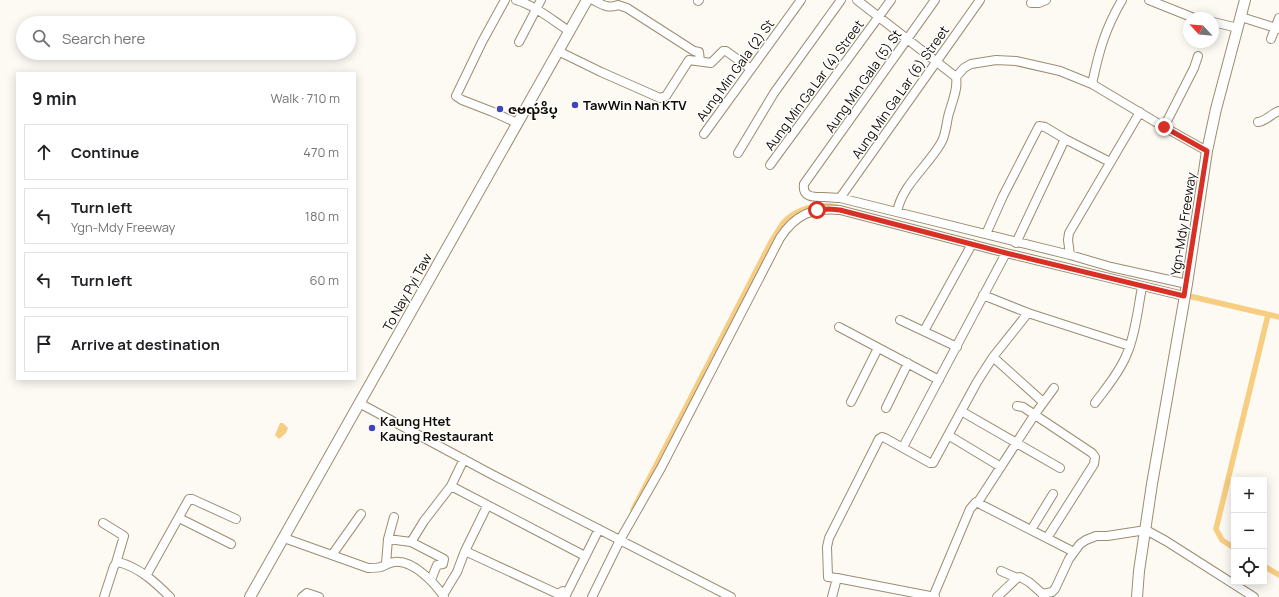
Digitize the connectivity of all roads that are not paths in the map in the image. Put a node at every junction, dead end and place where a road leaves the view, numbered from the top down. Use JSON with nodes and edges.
{"nodes":[{"id":1,"x":505,"y":0,"type":"edge"},
{"id":2,"x":516,"y":0,"type":"edge"},
{"id":3,"x":542,"y":0,"type":"edge"},
{"id":4,"x":587,"y":0,"type":"edge"},
{"id":5,"x":593,"y":0,"type":"edge"},
{"id":6,"x":801,"y":0,"type":"edge"},
{"id":7,"x":841,"y":0,"type":"edge"},
{"id":8,"x":857,"y":0,"type":"edge"},
{"id":9,"x":891,"y":0,"type":"edge"},
{"id":10,"x":935,"y":0,"type":"edge"},
{"id":11,"x":980,"y":0,"type":"edge"},
{"id":12,"x":1046,"y":0,"type":"edge"},
{"id":13,"x":1122,"y":0,"type":"edge"},
{"id":14,"x":1245,"y":0,"type":"edge"},
{"id":15,"x":1154,"y":1,"type":"edge"},
{"id":16,"x":1031,"y":3,"type":"dead end"},
{"id":17,"x":536,"y":9,"type":"junction"},
{"id":18,"x":1183,"y":13,"type":"edge"},
{"id":19,"x":880,"y":16,"type":"junction"},
{"id":20,"x":1241,"y":17,"type":"junction"},
{"id":21,"x":1279,"y":18,"type":"edge"},
{"id":22,"x":1219,"y":23,"type":"edge"},
{"id":23,"x":1238,"y":28,"type":"junction"},
{"id":24,"x":1277,"y":28,"type":"edge"},
{"id":25,"x":569,"y":31,"type":"junction"},
{"id":26,"x":908,"y":39,"type":"junction"},
{"id":27,"x":1271,"y":39,"type":"dead end"},
{"id":28,"x":519,"y":42,"type":"dead end"},
{"id":29,"x":558,"y":51,"type":"junction"},
{"id":30,"x":1198,"y":56,"type":"dead end"},
{"id":31,"x":700,"y":61,"type":"junction"},
{"id":32,"x":937,"y":61,"type":"junction"},
{"id":33,"x":751,"y":69,"type":"junction"},
{"id":34,"x":956,"y":77,"type":"junction"},
{"id":35,"x":1092,"y":84,"type":"junction"},
{"id":36,"x":1279,"y":111,"type":"edge"},
{"id":37,"x":1140,"y":112,"type":"junction"},
{"id":38,"x":1258,"y":122,"type":"dead end"},
{"id":39,"x":517,"y":123,"type":"junction"},
{"id":40,"x":1164,"y":127,"type":"junction"},
{"id":41,"x":704,"y":134,"type":"dead end"},
{"id":42,"x":1065,"y":140,"type":"junction"},
{"id":43,"x":1207,"y":151,"type":"junction"},
{"id":44,"x":738,"y":153,"type":"dead end"},
{"id":45,"x":1110,"y":162,"type":"junction"},
{"id":46,"x":770,"y":165,"type":"dead end"},
{"id":47,"x":840,"y":198,"type":"junction"},
{"id":48,"x":897,"y":212,"type":"junction"},
{"id":49,"x":986,"y":234,"type":"junction"},
{"id":50,"x":1016,"y":243,"type":"junction"},
{"id":51,"x":972,"y":244,"type":"junction"},
{"id":52,"x":1006,"y":253,"type":"junction"},
{"id":53,"x":1070,"y":255,"type":"junction"},
{"id":54,"x":1186,"y":284,"type":"junction"},
{"id":55,"x":1142,"y":286,"type":"junction"},
{"id":56,"x":984,"y":295,"type":"junction"},
{"id":57,"x":1184,"y":296,"type":"junction"},
{"id":58,"x":1028,"y":313,"type":"junction"},
{"id":59,"x":900,"y":320,"type":"dead end"},
{"id":60,"x":839,"y":327,"type":"dead end"},
{"id":61,"x":924,"y":331,"type":"junction"},
{"id":62,"x":957,"y":346,"type":"junction"},
{"id":63,"x":1130,"y":346,"type":"junction"},
{"id":64,"x":878,"y":348,"type":"junction"},
{"id":65,"x":993,"y":357,"type":"junction"},
{"id":66,"x":908,"y":363,"type":"junction"},
{"id":67,"x":939,"y":380,"type":"junction"},
{"id":68,"x":1054,"y":388,"type":"dead end"},
{"id":69,"x":851,"y":402,"type":"dead end"},
{"id":70,"x":1043,"y":402,"type":"junction"},
{"id":71,"x":359,"y":403,"type":"junction"},
{"id":72,"x":1095,"y":403,"type":"dead end"},
{"id":73,"x":1017,"y":406,"type":"dead end"},
{"id":74,"x":886,"y":408,"type":"dead end"},
{"id":75,"x":961,"y":411,"type":"junction"},
{"id":76,"x":1035,"y":414,"type":"junction"},
{"id":77,"x":948,"y":435,"type":"junction"},
{"id":78,"x":1017,"y":442,"type":"junction"},
{"id":79,"x":903,"y":447,"type":"junction"},
{"id":80,"x":464,"y":460,"type":"junction"},
{"id":81,"x":1001,"y":467,"type":"junction"},
{"id":82,"x":1060,"y":468,"type":"dead end"},
{"id":83,"x":451,"y":486,"type":"junction"},
{"id":84,"x":1053,"y":494,"type":"dead end"},
{"id":85,"x":978,"y":502,"type":"junction"},
{"id":86,"x":487,"y":506,"type":"junction"},
{"id":87,"x":361,"y":514,"type":"dead end"},
{"id":88,"x":394,"y":517,"type":"dead end"},
{"id":89,"x":178,"y":518,"type":"junction"},
{"id":90,"x":236,"y":519,"type":"dead end"},
{"id":91,"x":103,"y":523,"type":"dead end"},
{"id":92,"x":599,"y":528,"type":"junction"},
{"id":93,"x":1031,"y":530,"type":"junction"},
{"id":94,"x":1146,"y":530,"type":"junction"},
{"id":95,"x":284,"y":538,"type":"junction"},
{"id":96,"x":618,"y":538,"type":"junction"},
{"id":97,"x":1047,"y":538,"type":"junction"},
{"id":98,"x":388,"y":539,"type":"junction"},
{"id":99,"x":411,"y":542,"type":"junction"},
{"id":100,"x":231,"y":544,"type":"dead end"},
{"id":101,"x":465,"y":551,"type":"junction"},
{"id":102,"x":1074,"y":552,"type":"junction"},
{"id":103,"x":332,"y":555,"type":"junction"},
{"id":104,"x":585,"y":556,"type":"junction"},
{"id":105,"x":116,"y":563,"type":"junction"},
{"id":106,"x":386,"y":564,"type":"junction"},
{"id":107,"x":1001,"y":571,"type":"dead end"},
{"id":108,"x":146,"y":576,"type":"junction"},
{"id":109,"x":837,"y":578,"type":"junction"},
{"id":110,"x":1016,"y":578,"type":"junction"},
{"id":111,"x":431,"y":580,"type":"junction"},
{"id":112,"x":893,"y":593,"type":"edge"},
{"id":113,"x":566,"y":595,"type":"edge"},
{"id":114,"x":444,"y":596,"type":"edge"},
{"id":115,"x":1044,"y":596,"type":"edge"},
{"id":116,"x":104,"y":597,"type":"edge"},
{"id":117,"x":170,"y":597,"type":"edge"},
{"id":118,"x":250,"y":597,"type":"edge"},
{"id":119,"x":302,"y":597,"type":"edge"},
{"id":120,"x":319,"y":597,"type":"edge"},
{"id":121,"x":592,"y":597,"type":"edge"},
{"id":122,"x":731,"y":597,"type":"edge"},
{"id":123,"x":832,"y":597,"type":"edge"},
{"id":124,"x":934,"y":597,"type":"edge"},
{"id":125,"x":997,"y":597,"type":"edge"},
{"id":126,"x":1137,"y":597,"type":"edge"},
{"id":127,"x":1254,"y":597,"type":"edge"}],
"edges":[{"from":1,"to":39,"type":"street"},
{"from":2,"to":17,"type":"street"},
{"from":3,"to":17,"type":"street"},
{"from":4,"to":25,"type":"main road","name":"To Nay Pyi Taw"},
{"from":5,"to":31,"type":"street"},
{"from":6,"to":33,"type":"street","name":"Aung Min Gala (2) St"},
{"from":7,"to":44,"type":"street"},
{"from":8,"to":19,"type":"street"},
{"from":9,"to":19,"type":"street","name":"Aung Min Ga Lar (4) Street"},
{"from":10,"to":26,"type":"street","name":"Aung Min Gala (5) St"},
{"from":11,"to":32,"type":"street","name":"Aung Min Ga Lar (6) Street"},
{"from":12,"to":16,"type":"street"},
{"from":13,"to":35,"type":"street"},
{"from":14,"to":20,"type":"main road","name":"Ygn-Mdy Freeway"},
{"from":15,"to":18,"type":"street"},
{"from":17,"to":25,"type":"street"},
{"from":17,"to":28,"type":"street"},
{"from":19,"to":26,"type":"street"},
{"from":19,"to":46,"type":"street","name":"Aung Min Ga Lar (4) Street"},
{"from":20,"to":23,"type":"main road","name":"Ygn-Mdy Freeway"},
{"from":20,"to":24,"type":"street"},
{"from":21,"to":24,"type":"street"},
{"from":22,"to":23,"type":"street"},
{"from":23,"to":43,"type":"main road","name":"Ygn-Mdy Freeway"},
{"from":24,"to":27,"type":"street"},
{"from":25,"to":29,"type":"main road","name":"To Nay Pyi Taw"},
{"from":26,"to":32,"type":"street"},
{"from":26,"to":47,"type":"street","name":"Aung Min Gala (5) St"},
{"from":29,"to":31,"type":"street"},
{"from":29,"to":39,"type":"main road","name":"To Nay Pyi Taw"},
{"from":30,"to":40,"type":"street"},
{"from":31,"to":33,"type":"street"},
{"from":32,"to":34,"type":"street"},
{"from":32,"to":47,"type":"street","name":"Aung Min Ga Lar (6) Street"},
{"from":33,"to":41,"type":"street","name":"Aung Min Gala (2) St"},
{"from":34,"to":35,"type":"street"},
{"from":34,"to":48,"type":"street"},
{"from":35,"to":37,"type":"street"},
{"from":36,"to":38,"type":"street"},
{"from":37,"to":40,"type":"street"},
{"from":37,"to":45,"type":"street"},
{"from":39,"to":71,"type":"main road","name":"To Nay Pyi Taw"},
{"from":40,"to":43,"type":"street"},
{"from":42,"to":45,"type":"street"},
{"from":42,"to":49,"type":"street"},
{"from":42,"to":50,"type":"street"},
{"from":43,"to":54,"type":"main road","name":"Ygn-Mdy Freeway"},
{"from":45,"to":53,"type":"street"},
{"from":47,"to":48,"type":"street"},
{"from":48,"to":49,"type":"street"},
{"from":49,"to":50,"type":"street"},
{"from":50,"to":53,"type":"street"},
{"from":51,"to":52,"type":"street"},
{"from":51,"to":61,"type":"street"},
{"from":51,"to":96,"type":"street"},
{"from":52,"to":55,"type":"street"},
{"from":52,"to":56,"type":"street"},
{"from":53,"to":54,"type":"street"},
{"from":54,"to":57,"type":"main road","name":"Ygn-Mdy Freeway"},
{"from":55,"to":57,"type":"street"},
{"from":55,"to":63,"type":"street"},
{"from":56,"to":58,"type":"street"},
{"from":56,"to":62,"type":"street"},
{"from":57,"to":94,"type":"main road","name":"Ygn-Mdy Freeway"},
{"from":58,"to":63,"type":"street"},
{"from":58,"to":65,"type":"street"},
{"from":59,"to":61,"type":"street"},
{"from":60,"to":64,"type":"street"},
{"from":61,"to":62,"type":"street"},
{"from":62,"to":67,"type":"street"},
{"from":63,"to":72,"type":"street"},
{"from":64,"to":66,"type":"street"},
{"from":64,"to":69,"type":"street"},
{"from":65,"to":70,"type":"street"},
{"from":65,"to":75,"type":"street"},
{"from":66,"to":67,"type":"street"},
{"from":66,"to":74,"type":"street"},
{"from":67,"to":79,"type":"street"},
{"from":68,"to":70,"type":"street"},
{"from":70,"to":76,"type":"street"},
{"from":71,"to":80,"type":"street"},
{"from":71,"to":95,"type":"main road","name":"To Nay Pyi Taw"},
{"from":73,"to":76,"type":"street"},
{"from":75,"to":77,"type":"street"},
{"from":75,"to":78,"type":"street"},
{"from":76,"to":78,"type":"street"},
{"from":76,"to":97,"type":"street"},
{"from":77,"to":79,"type":"street"},
{"from":77,"to":81,"type":"street"},
{"from":78,"to":81,"type":"street"},
{"from":78,"to":82,"type":"street"},
{"from":79,"to":109,"type":"street"},
{"from":80,"to":83,"type":"street"},
{"from":80,"to":92,"type":"street"},
{"from":81,"to":85,"type":"street"},
{"from":83,"to":86,"type":"street"},
{"from":83,"to":99,"type":"street"},
{"from":84,"to":93,"type":"street"},
{"from":85,"to":93,"type":"street"},
{"from":85,"to":124,"type":"street"},
{"from":86,"to":101,"type":"street"},
{"from":86,"to":104,"type":"street"},
{"from":87,"to":103,"type":"street"},
{"from":88,"to":98,"type":"street"},
{"from":89,"to":90,"type":"street"},
{"from":89,"to":100,"type":"street"},
{"from":89,"to":108,"type":"street"},
{"from":91,"to":105,"type":"street"},
{"from":92,"to":96,"type":"street"},
{"from":92,"to":104,"type":"street"},
{"from":93,"to":97,"type":"street"},
{"from":94,"to":102,"type":"street"},
{"from":94,"to":126,"type":"main road","name":"Ygn-Mdy Freeway"},
{"from":94,"to":127,"type":"street"},
{"from":95,"to":103,"type":"street"},
{"from":95,"to":118,"type":"main road","name":"To Nay Pyi Taw"},
{"from":96,"to":121,"type":"street"},
{"from":96,"to":122,"type":"street"},
{"from":97,"to":102,"type":"street"},
{"from":98,"to":99,"type":"street"},
{"from":98,"to":106,"type":"street"},
{"from":99,"to":111,"type":"street"},
{"from":101,"to":113,"type":"street"},
{"from":101,"to":114,"type":"street"},
{"from":102,"to":115,"type":"street"},
{"from":103,"to":106,"type":"street"},
{"from":104,"to":113,"type":"street"},
{"from":105,"to":108,"type":"street"},
{"from":105,"to":116,"type":"street"},
{"from":106,"to":111,"type":"street"},
{"from":107,"to":110,"type":"street"},
{"from":108,"to":117,"type":"street"},
{"from":109,"to":112,"type":"street"},
{"from":109,"to":123,"type":"street"},
{"from":110,"to":115,"type":"street"},
{"from":110,"to":125,"type":"street"},
{"from":111,"to":114,"type":"street"},
{"from":112,"to":124,"type":"street"},
{"from":119,"to":120,"type":"street"}]}
